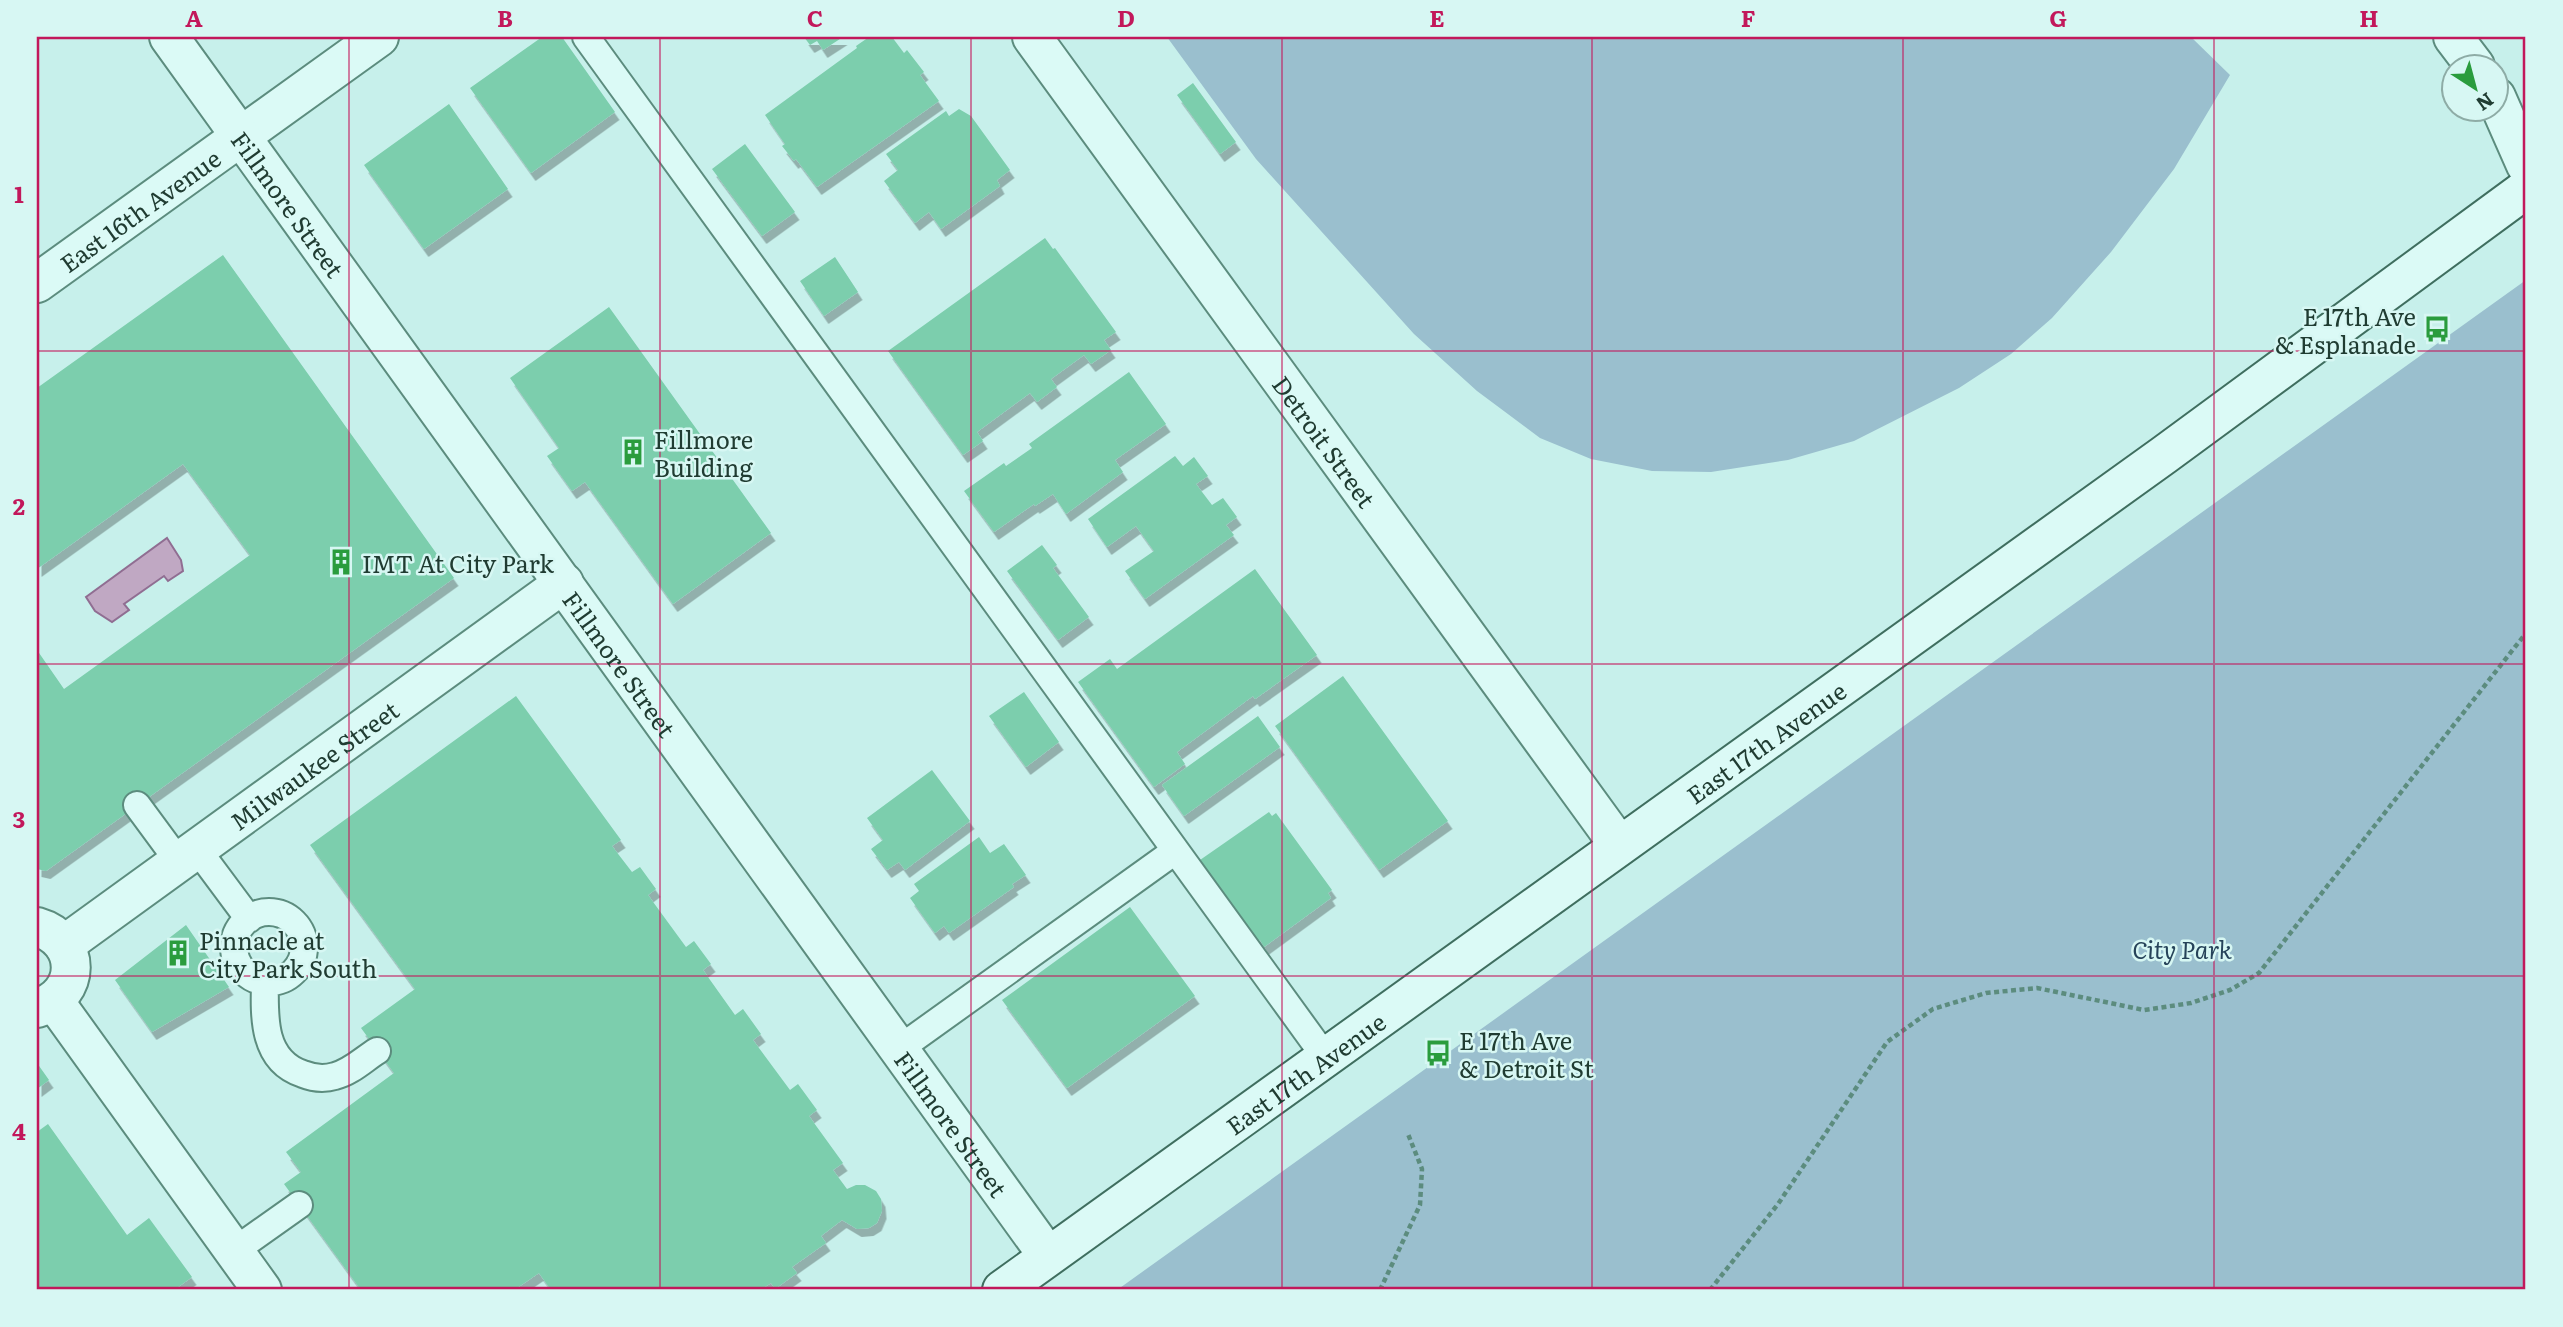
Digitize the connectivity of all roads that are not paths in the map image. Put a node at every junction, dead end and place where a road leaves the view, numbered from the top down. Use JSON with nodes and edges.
{"nodes":[{"id":1,"x":169,"y":37,"type":"edge"},
{"id":2,"x":379,"y":37,"type":"edge"},
{"id":3,"x":586,"y":37,"type":"edge"},
{"id":4,"x":1032,"y":37,"type":"edge"},
{"id":5,"x":2454,"y":37,"type":"edge"},
{"id":6,"x":2465,"y":52,"type":"edge"},
{"id":7,"x":2508,"y":122,"type":"edge"},
{"id":8,"x":241,"y":136,"type":"junction"},
{"id":9,"x":2526,"y":165,"type":"edge"},
{"id":10,"x":2526,"y":189,"type":"edge"},
{"id":11,"x":37,"y":283,"type":"edge"},
{"id":12,"x":564,"y":583,"type":"junction"},
{"id":13,"x":137,"y":805,"type":"dead end"},
{"id":14,"x":1619,"y":845,"type":"junction"},
{"id":15,"x":1175,"y":851,"type":"junction"},
{"id":16,"x":188,"y":855,"type":"junction"},
{"id":17,"x":249,"y":919,"type":"junction"},
{"id":18,"x":51,"y":936,"type":"edge"},
{"id":19,"x":265,"y":982,"type":"junction"},
{"id":20,"x":45,"y":1005,"type":"edge"},
{"id":21,"x":899,"y":1049,"type":"junction"},
{"id":22,"x":377,"y":1051,"type":"dead end"},
{"id":23,"x":1326,"y":1058,"type":"junction"},
{"id":24,"x":299,"y":1205,"type":"dead end"},
{"id":25,"x":234,"y":1251,"type":"junction"},
{"id":26,"x":1048,"y":1256,"type":"junction"},
{"id":27,"x":262,"y":1290,"type":"edge"},
{"id":28,"x":1002,"y":1290,"type":"edge"}],
"edges":[{"from":1,"to":8,"type":"street","name":"Fillmore Street"},
{"from":2,"to":8,"type":"street","name":"East 16th Avenue"},
{"from":3,"to":15,"type":"lane"},
{"from":4,"to":14,"type":"street","name":"Detroit Street"},
{"from":5,"to":6,"type":"street"},
{"from":7,"to":9,"type":"street"},
{"from":8,"to":11,"type":"street","name":"East 16th Avenue"},
{"from":8,"to":12,"type":"street","name":"Fillmore Street"},
{"from":10,"to":14,"type":"street","name":"East 17th Avenue"},
{"from":12,"to":16,"type":"street","name":"Milwaukee Street"},
{"from":12,"to":21,"type":"street","name":"Fillmore Street"},
{"from":13,"to":16,"type":"lane"},
{"from":14,"to":23,"type":"street","name":"East 17th Avenue"},
{"from":15,"to":21,"type":"lane"},
{"from":15,"to":23,"type":"lane"},
{"from":16,"to":17,"type":"lane"},
{"from":16,"to":18,"type":"street","name":"Milwaukee Street"},
{"from":17,"to":19,"type":"lane"},
{"from":17,"to":19,"type":"lane"},
{"from":18,"to":20,"type":"street","name":"Milwaukee Street"},
{"from":19,"to":22,"type":"lane"},
{"from":20,"to":25,"type":"street","name":"Milwaukee Street"},
{"from":21,"to":26,"type":"street","name":"Fillmore Street"},
{"from":23,"to":26,"type":"street","name":"East 17th Avenue"},
{"from":24,"to":25,"type":"lane"},
{"from":25,"to":27,"type":"street","name":"Milwaukee Street"},
{"from":26,"to":28,"type":"street","name":"East 17th Avenue"}]}
